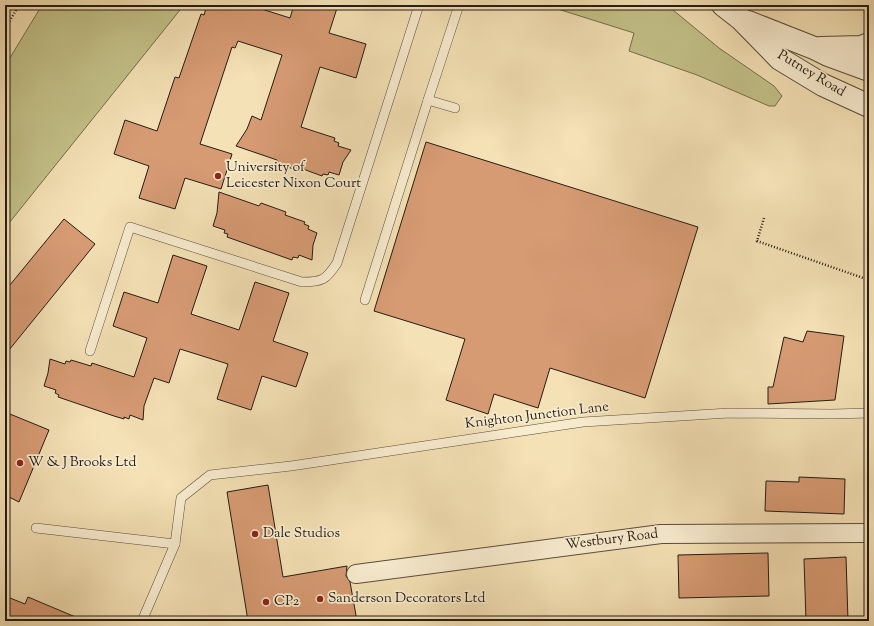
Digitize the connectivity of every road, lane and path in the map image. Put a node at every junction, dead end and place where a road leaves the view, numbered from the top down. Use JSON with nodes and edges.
{"nodes":[{"id":1,"x":19,"y":5,"type":"edge"},
{"id":2,"x":419,"y":5,"type":"edge"},
{"id":3,"x":459,"y":5,"type":"edge"},
{"id":4,"x":723,"y":5,"type":"edge"},
{"id":5,"x":741,"y":19,"type":"junction"},
{"id":6,"x":5,"y":29,"type":"edge"},
{"id":7,"x":869,"y":44,"type":"edge"},
{"id":8,"x":814,"y":48,"type":"junction"},
{"id":9,"x":869,"y":70,"type":"edge"},
{"id":10,"x":428,"y":100,"type":"junction"},
{"id":11,"x":869,"y":106,"type":"edge"},
{"id":12,"x":455,"y":108,"type":"dead end"},
{"id":13,"x":764,"y":218,"type":"dead end"},
{"id":14,"x":869,"y":280,"type":"edge"},
{"id":15,"x":365,"y":300,"type":"dead end"},
{"id":16,"x":90,"y":351,"type":"dead end"},
{"id":17,"x":869,"y":413,"type":"edge"},
{"id":18,"x":36,"y":528,"type":"dead end"},
{"id":19,"x":869,"y":533,"type":"edge"},
{"id":20,"x":176,"y":544,"type":"junction"},
{"id":21,"x":356,"y":574,"type":"dead end"},
{"id":22,"x":142,"y":621,"type":"edge"}],
"edges":[{"from":1,"to":6,"type":"path"},
{"from":2,"to":16,"type":"lane"},
{"from":3,"to":10,"type":"lane"},
{"from":4,"to":5,"type":"street","name":"Putney Road"},
{"from":5,"to":8,"type":"street","name":"Putney Road"},
{"from":5,"to":11,"type":"street","name":"Putney Road"},
{"from":7,"to":8,"type":"street","name":"Putney Road"},
{"from":8,"to":9,"type":"street","name":"Putney Road"},
{"from":10,"to":12,"type":"lane"},
{"from":10,"to":15,"type":"lane"},
{"from":13,"to":14,"type":"path"},
{"from":17,"to":20,"type":"lane","name":"Knighton Junction Lane"},
{"from":18,"to":20,"type":"lane"},
{"from":19,"to":21,"type":"street","name":"Westbury Road"},
{"from":20,"to":22,"type":"lane"}]}
